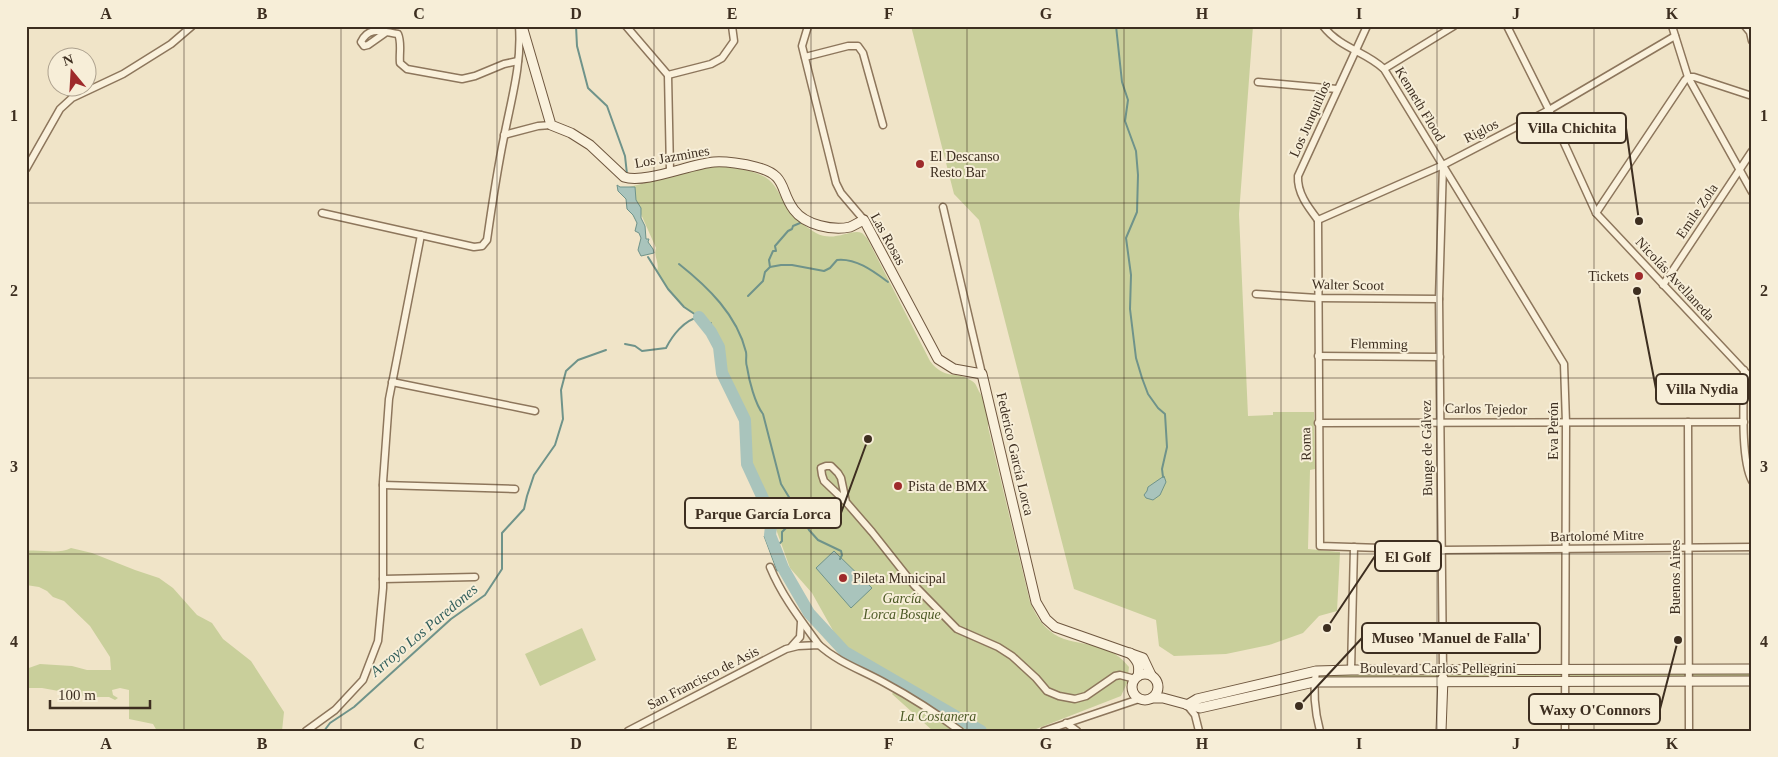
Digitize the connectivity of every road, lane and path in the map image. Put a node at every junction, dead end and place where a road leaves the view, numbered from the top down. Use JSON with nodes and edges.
{"nodes":[{"id":1,"x":192,"y":26,"type":"edge"},
{"id":2,"x":521,"y":26,"type":"edge"},
{"id":3,"x":626,"y":26,"type":"edge"},
{"id":4,"x":732,"y":26,"type":"edge"},
{"id":5,"x":808,"y":26,"type":"edge"},
{"id":6,"x":1324,"y":26,"type":"edge"},
{"id":7,"x":1367,"y":26,"type":"edge"},
{"id":8,"x":1454,"y":26,"type":"edge"},
{"id":9,"x":1507,"y":26,"type":"edge"},
{"id":10,"x":1672,"y":26,"type":"edge"},
{"id":11,"x":1745,"y":26,"type":"edge"},
{"id":12,"x":385,"y":33,"type":"dead end"},
{"id":13,"x":1675,"y":36,"type":"junction"},
{"id":14,"x":1752,"y":41,"type":"edge"},
{"id":15,"x":1355,"y":51,"type":"junction"},
{"id":16,"x":804,"y":57,"type":"junction"},
{"id":17,"x":518,"y":61,"type":"junction"},
{"id":18,"x":1384,"y":69,"type":"junction"},
{"id":19,"x":668,"y":74,"type":"junction"},
{"id":20,"x":1688,"y":77,"type":"junction"},
{"id":21,"x":1258,"y":82,"type":"dead end"},
{"id":22,"x":1337,"y":89,"type":"junction"},
{"id":23,"x":1752,"y":96,"type":"edge"},
{"id":24,"x":1549,"y":110,"type":"junction"},
{"id":25,"x":551,"y":125,"type":"junction"},
{"id":26,"x":883,"y":125,"type":"dead end"},
{"id":27,"x":504,"y":136,"type":"junction"},
{"id":28,"x":1752,"y":152,"type":"edge"},
{"id":29,"x":1443,"y":165,"type":"junction"},
{"id":30,"x":26,"y":169,"type":"edge"},
{"id":31,"x":1739,"y":170,"type":"junction"},
{"id":32,"x":670,"y":171,"type":"junction"},
{"id":33,"x":1752,"y":192,"type":"edge"},
{"id":34,"x":942,"y":207,"type":"dead end"},
{"id":35,"x":322,"y":213,"type":"dead end"},
{"id":36,"x":1596,"y":214,"type":"junction"},
{"id":37,"x":864,"y":220,"type":"junction"},
{"id":38,"x":1318,"y":220,"type":"junction"},
{"id":39,"x":421,"y":235,"type":"junction"},
{"id":40,"x":1662,"y":285,"type":"junction"},
{"id":41,"x":1256,"y":294,"type":"dead end"},
{"id":42,"x":1318,"y":298,"type":"junction"},
{"id":43,"x":1439,"y":299,"type":"junction"},
{"id":44,"x":1318,"y":356,"type":"junction"},
{"id":45,"x":1440,"y":358,"type":"junction"},
{"id":46,"x":1744,"y":370,"type":"junction"},
{"id":47,"x":982,"y":374,"type":"junction"},
{"id":48,"x":1752,"y":379,"type":"edge"},
{"id":49,"x":392,"y":382,"type":"junction"},
{"id":50,"x":535,"y":410,"type":"dead end"},
{"id":51,"x":1440,"y":421,"type":"junction"},
{"id":52,"x":1688,"y":422,"type":"junction"},
{"id":53,"x":1744,"y":422,"type":"junction"},
{"id":54,"x":1318,"y":423,"type":"junction"},
{"id":55,"x":1566,"y":423,"type":"junction"},
{"id":56,"x":1752,"y":481,"type":"edge"},
{"id":57,"x":383,"y":485,"type":"junction"},
{"id":58,"x":515,"y":489,"type":"dead end"},
{"id":59,"x":846,"y":502,"type":"junction"},
{"id":60,"x":1688,"y":547,"type":"junction"},
{"id":61,"x":1752,"y":547,"type":"edge"},
{"id":62,"x":1354,"y":548,"type":"junction"},
{"id":63,"x":1565,"y":549,"type":"junction"},
{"id":64,"x":1442,"y":550,"type":"junction"},
{"id":65,"x":770,"y":567,"type":"dead end"},
{"id":66,"x":474,"y":577,"type":"dead end"},
{"id":67,"x":383,"y":579,"type":"junction"},
{"id":68,"x":801,"y":621,"type":"junction"},
{"id":69,"x":819,"y":645,"type":"junction"},
{"id":70,"x":789,"y":648,"type":"junction"},
{"id":71,"x":1128,"y":652,"type":"junction"},
{"id":72,"x":1752,"y":669,"type":"edge"},
{"id":73,"x":1352,"y":670,"type":"junction"},
{"id":74,"x":1565,"y":670,"type":"junction"},
{"id":75,"x":1688,"y":670,"type":"junction"},
{"id":76,"x":1316,"y":671,"type":"junction"},
{"id":77,"x":1443,"y":671,"type":"junction"},
{"id":78,"x":1150,"y":675,"type":"junction"},
{"id":79,"x":1137,"y":677,"type":"junction"},
{"id":80,"x":1689,"y":681,"type":"junction"},
{"id":81,"x":1752,"y":681,"type":"edge"},
{"id":82,"x":1314,"y":682,"type":"junction"},
{"id":83,"x":1442,"y":682,"type":"junction"},
{"id":84,"x":1565,"y":682,"type":"junction"},
{"id":85,"x":1158,"y":686,"type":"junction"},
{"id":86,"x":1152,"y":698,"type":"junction"},
{"id":87,"x":1140,"y":699,"type":"junction"},
{"id":88,"x":1187,"y":705,"type":"junction"},
{"id":89,"x":1066,"y":723,"type":"junction"},
{"id":90,"x":306,"y":731,"type":"edge"},
{"id":91,"x":628,"y":731,"type":"edge"},
{"id":92,"x":960,"y":731,"type":"edge"},
{"id":93,"x":1044,"y":731,"type":"edge"},
{"id":94,"x":1077,"y":731,"type":"edge"},
{"id":95,"x":1199,"y":731,"type":"edge"},
{"id":96,"x":1320,"y":731,"type":"edge"},
{"id":97,"x":1441,"y":731,"type":"edge"},
{"id":98,"x":1565,"y":731,"type":"edge"},
{"id":99,"x":1688,"y":731,"type":"edge"}],
"edges":[{"from":1,"to":30,"type":"street"},
{"from":2,"to":17,"type":"street"},
{"from":2,"to":25,"type":"street"},
{"from":3,"to":19,"type":"street"},
{"from":4,"to":19,"type":"street"},
{"from":5,"to":16,"type":"street","name":"Las Rosas"},
{"from":6,"to":15,"type":"street","name":"Kenneth Flood"},
{"from":7,"to":15,"type":"street","name":"Los Junquillos"},
{"from":8,"to":18,"type":"street"},
{"from":9,"to":24,"type":"street","name":"Nicolás Avellaneda"},
{"from":10,"to":13,"type":"street"},
{"from":11,"to":14,"type":"street"},
{"from":12,"to":17,"type":"street"},
{"from":13,"to":20,"type":"street"},
{"from":13,"to":24,"type":"street","name":"Riglos"},
{"from":15,"to":18,"type":"street","name":"Kenneth Flood"},
{"from":15,"to":22,"type":"street","name":"Los Junquillos"},
{"from":16,"to":26,"type":"street"},
{"from":16,"to":37,"type":"street","name":"Las Rosas"},
{"from":17,"to":27,"type":"street"},
{"from":18,"to":29,"type":"street","name":"Kenneth Flood"},
{"from":19,"to":32,"type":"street"},
{"from":20,"to":23,"type":"street"},
{"from":20,"to":31,"type":"street"},
{"from":20,"to":36,"type":"street"},
{"from":21,"to":22,"type":"street"},
{"from":22,"to":38,"type":"street","name":"Los Junquillos"},
{"from":24,"to":29,"type":"street","name":"Riglos"},
{"from":24,"to":36,"type":"street","name":"Nicolás Avellaneda"},
{"from":25,"to":27,"type":"street"},
{"from":25,"to":32,"type":"street","name":"Los Jazmines"},
{"from":27,"to":39,"type":"street"},
{"from":28,"to":31,"type":"street","name":"Emile Zola"},
{"from":29,"to":38,"type":"street","name":"Riglos"},
{"from":29,"to":43,"type":"street","name":"Bunge de Gálvez"},
{"from":29,"to":55,"type":"street","name":"Eva Perón"},
{"from":31,"to":33,"type":"street"},
{"from":31,"to":40,"type":"street","name":"Emile Zola"},
{"from":32,"to":37,"type":"street","name":"Los Jazmines"},
{"from":34,"to":47,"type":"street","name":"Federico García Lorca"},
{"from":35,"to":39,"type":"street"},
{"from":36,"to":40,"type":"street","name":"Nicolás Avellaneda"},
{"from":37,"to":47,"type":"street","name":"Las Rosas"},
{"from":38,"to":42,"type":"street","name":"Roma"},
{"from":39,"to":49,"type":"street"},
{"from":40,"to":46,"type":"street","name":"Nicolás Avellaneda"},
{"from":41,"to":42,"type":"street","name":"Walter Scoot"},
{"from":42,"to":43,"type":"street","name":"Walter Scoot"},
{"from":42,"to":44,"type":"street","name":"Roma"},
{"from":43,"to":45,"type":"street","name":"Bunge de Gálvez"},
{"from":44,"to":45,"type":"street","name":"Flemming"},
{"from":44,"to":54,"type":"street","name":"Roma"},
{"from":45,"to":51,"type":"street","name":"Bunge de Gálvez"},
{"from":46,"to":48,"type":"street","name":"Nicolás Avellaneda"},
{"from":46,"to":53,"type":"street"},
{"from":47,"to":71,"type":"street","name":"Federico García Lorca"},
{"from":49,"to":50,"type":"street"},
{"from":49,"to":57,"type":"street"},
{"from":51,"to":54,"type":"street","name":"Carlos Tejedor"},
{"from":51,"to":55,"type":"street","name":"Carlos Tejedor"},
{"from":51,"to":64,"type":"street","name":"Bunge de Gálvez"},
{"from":52,"to":53,"type":"street","name":"Carlos Tejedor"},
{"from":52,"to":55,"type":"street","name":"Carlos Tejedor"},
{"from":52,"to":60,"type":"street","name":"Buenos Aires"},
{"from":53,"to":56,"type":"street"},
{"from":54,"to":62,"type":"street","name":"Roma"},
{"from":55,"to":63,"type":"street","name":"Eva Perón"},
{"from":57,"to":58,"type":"street"},
{"from":57,"to":67,"type":"street"},
{"from":59,"to":59,"type":"street"},
{"from":59,"to":79,"type":"street"},
{"from":60,"to":61,"type":"street","name":"Bartolomé Mitre"},
{"from":60,"to":63,"type":"street","name":"Bartolomé Mitre"},
{"from":60,"to":75,"type":"street","name":"Buenos Aires"},
{"from":62,"to":64,"type":"street","name":"Roma"},
{"from":62,"to":73,"type":"street"},
{"from":63,"to":64,"type":"street","name":"Bartolomé Mitre"},
{"from":63,"to":74,"type":"street","name":"Eva Perón"},
{"from":64,"to":77,"type":"street","name":"Bunge de Gálvez"},
{"from":65,"to":68,"type":"street"},
{"from":66,"to":67,"type":"street"},
{"from":67,"to":90,"type":"street"},
{"from":68,"to":69,"type":"street"},
{"from":68,"to":70,"type":"street"},
{"from":69,"to":70,"type":"street","name":"San Francisco de Asis"},
{"from":69,"to":92,"type":"street"},
{"from":70,"to":91,"type":"street","name":"San Francisco de Asis"},
{"from":71,"to":78,"type":"street","name":"Federico García Lorca"},
{"from":71,"to":79,"type":"street"},
{"from":72,"to":75,"type":"street","name":"Boulevard Carlos Pellegrini"},
{"from":73,"to":76,"type":"street","name":"Boulevard Carlos Pellegrini"},
{"from":73,"to":77,"type":"street","name":"Boulevard Carlos Pellegrini"},
{"from":74,"to":75,"type":"street","name":"Boulevard Carlos Pellegrini"},
{"from":74,"to":77,"type":"street","name":"Boulevard Carlos Pellegrini"},
{"from":74,"to":84,"type":"street","name":"Eva Perón"},
{"from":75,"to":80,"type":"street","name":"Buenos Aires"},
{"from":76,"to":82,"type":"street"},
{"from":76,"to":88,"type":"street","name":"Boulevard Carlos Pellegrini"},
{"from":77,"to":83,"type":"street","name":"Bunge de Gálvez"},
{"from":78,"to":79,"type":"street"},
{"from":78,"to":85,"type":"street","name":"Federico García Lorca"},
{"from":79,"to":87,"type":"street"},
{"from":80,"to":81,"type":"street","name":"Boulevard Carlos Pellegrini"},
{"from":80,"to":84,"type":"street","name":"Boulevard Carlos Pellegrini"},
{"from":80,"to":99,"type":"street","name":"Buenos Aires"},
{"from":82,"to":83,"type":"street","name":"Boulevard Carlos Pellegrini"},
{"from":82,"to":88,"type":"street","name":"Boulevard Carlos Pellegrini"},
{"from":82,"to":96,"type":"street"},
{"from":83,"to":84,"type":"street","name":"Boulevard Carlos Pellegrini"},
{"from":83,"to":97,"type":"street","name":"Bunge de Gálvez"},
{"from":84,"to":98,"type":"street","name":"Eva Perón"},
{"from":85,"to":86,"type":"street"},
{"from":85,"to":88,"type":"street","name":"Federico García Lorca"},
{"from":86,"to":87,"type":"street"},
{"from":86,"to":88,"type":"street"},
{"from":87,"to":89,"type":"street"},
{"from":88,"to":95,"type":"street"},
{"from":89,"to":93,"type":"street"},
{"from":89,"to":94,"type":"street"}]}
